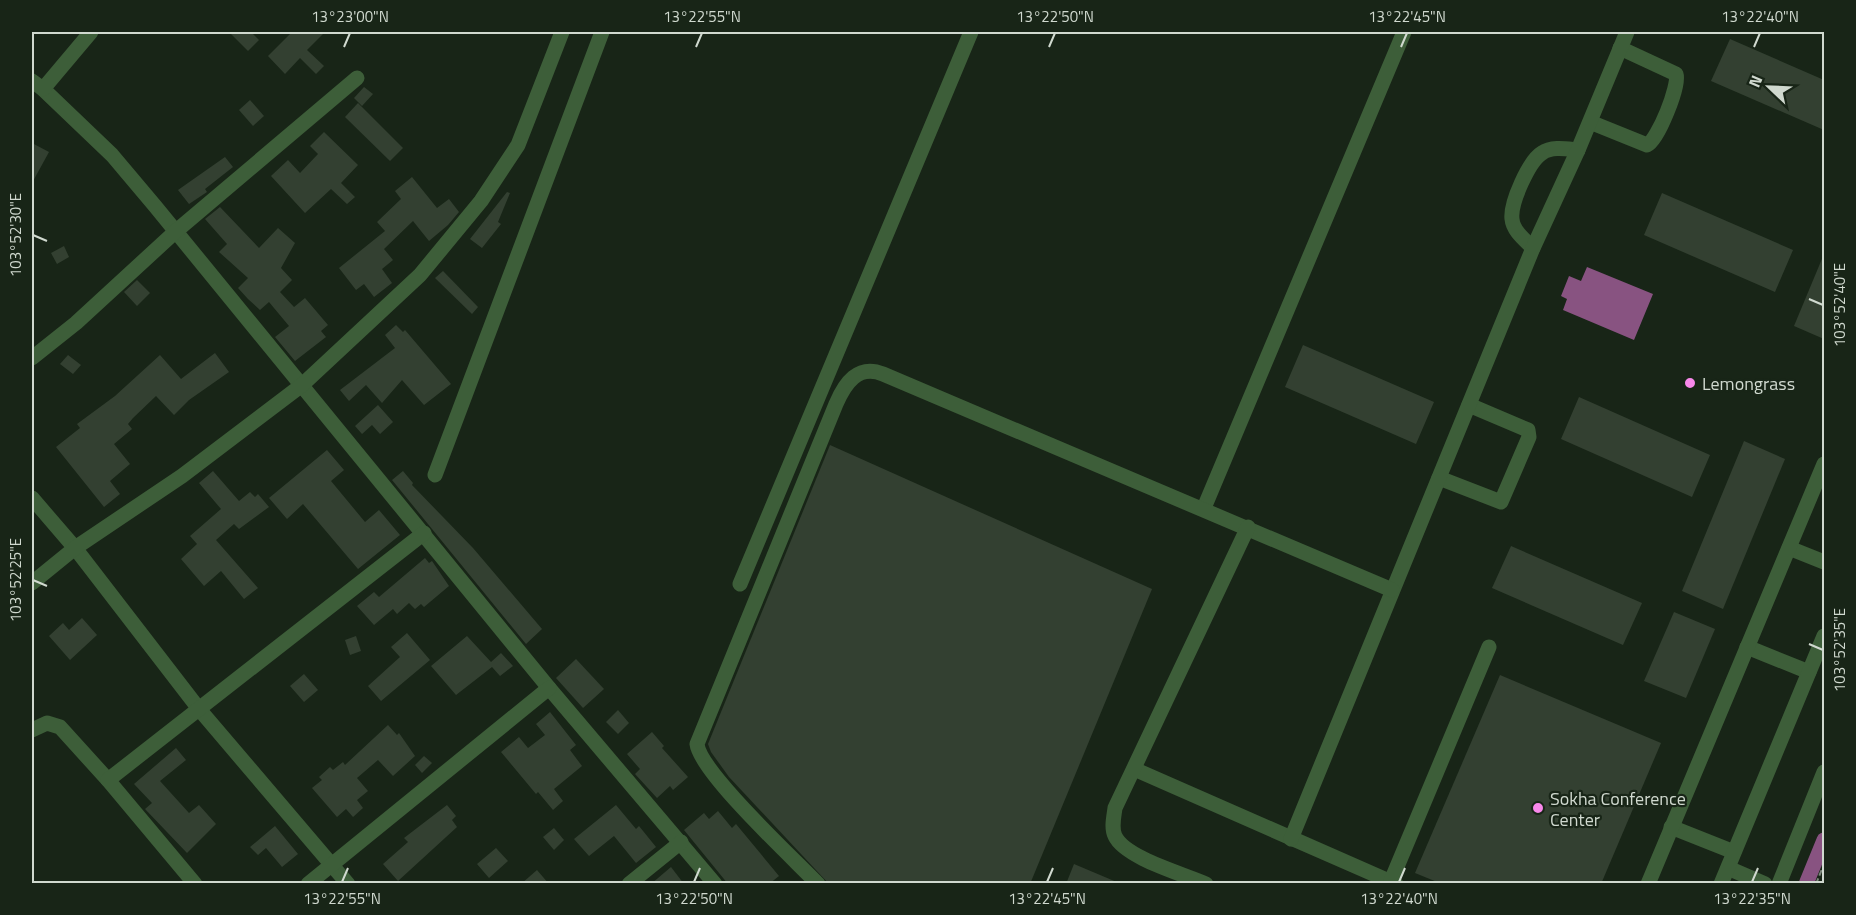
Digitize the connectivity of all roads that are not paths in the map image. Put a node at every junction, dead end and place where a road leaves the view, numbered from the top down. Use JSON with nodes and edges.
{"nodes":[{"id":1,"x":91,"y":32,"type":"edge"},
{"id":2,"x":562,"y":32,"type":"edge"},
{"id":3,"x":602,"y":32,"type":"edge"},
{"id":4,"x":971,"y":32,"type":"edge"},
{"id":5,"x":1404,"y":32,"type":"edge"},
{"id":6,"x":1627,"y":32,"type":"edge"},
{"id":7,"x":1620,"y":48,"type":"junction"},
{"id":8,"x":357,"y":78,"type":"dead end"},
{"id":9,"x":37,"y":85,"type":"edge"},
{"id":10,"x":1590,"y":122,"type":"junction"},
{"id":11,"x":1578,"y":150,"type":"junction"},
{"id":12,"x":175,"y":232,"type":"junction"},
{"id":13,"x":1533,"y":248,"type":"junction"},
{"id":14,"x":32,"y":358,"type":"edge"},
{"id":15,"x":302,"y":385,"type":"junction"},
{"id":16,"x":1469,"y":405,"type":"junction"},
{"id":17,"x":1824,"y":464,"type":"edge"},
{"id":18,"x":435,"y":476,"type":"dead end"},
{"id":19,"x":1439,"y":478,"type":"junction"},
{"id":20,"x":32,"y":498,"type":"edge"},
{"id":21,"x":1204,"y":508,"type":"junction"},
{"id":22,"x":1248,"y":527,"type":"junction"},
{"id":23,"x":424,"y":533,"type":"junction"},
{"id":24,"x":75,"y":548,"type":"junction"},
{"id":25,"x":1789,"y":548,"type":"junction"},
{"id":26,"x":1824,"y":562,"type":"edge"},
{"id":27,"x":32,"y":583,"type":"edge"},
{"id":28,"x":740,"y":584,"type":"dead end"},
{"id":29,"x":1392,"y":590,"type":"junction"},
{"id":30,"x":1824,"y":636,"type":"edge"},
{"id":31,"x":1489,"y":647,"type":"dead end"},
{"id":32,"x":1747,"y":647,"type":"junction"},
{"id":33,"x":1809,"y":672,"type":"junction"},
{"id":34,"x":549,"y":688,"type":"junction"},
{"id":35,"x":199,"y":709,"type":"junction"},
{"id":36,"x":32,"y":730,"type":"edge"},
{"id":37,"x":1134,"y":769,"type":"junction"},
{"id":38,"x":1824,"y":772,"type":"edge"},
{"id":39,"x":108,"y":780,"type":"junction"},
{"id":40,"x":1671,"y":826,"type":"junction"},
{"id":41,"x":1291,"y":839,"type":"junction"},
{"id":42,"x":681,"y":842,"type":"junction"},
{"id":43,"x":1734,"y":852,"type":"junction"},
{"id":44,"x":332,"y":864,"type":"junction"},
{"id":45,"x":1728,"y":868,"type":"junction"},
{"id":46,"x":1394,"y":882,"type":"edge"},
{"id":47,"x":195,"y":884,"type":"edge"},
{"id":48,"x":308,"y":884,"type":"edge"},
{"id":49,"x":348,"y":884,"type":"edge"},
{"id":50,"x":628,"y":884,"type":"edge"},
{"id":51,"x":715,"y":884,"type":"edge"},
{"id":52,"x":818,"y":884,"type":"edge"},
{"id":53,"x":1206,"y":884,"type":"edge"},
{"id":54,"x":1648,"y":884,"type":"edge"},
{"id":55,"x":1721,"y":884,"type":"edge"},
{"id":56,"x":1765,"y":884,"type":"edge"},
{"id":57,"x":1779,"y":884,"type":"edge"}],
"edges":[{"from":1,"to":9,"type":"street"},
{"from":2,"to":15,"type":"street"},
{"from":3,"to":18,"type":"street"},
{"from":4,"to":28,"type":"street"},
{"from":5,"to":21,"type":"street"},
{"from":6,"to":7,"type":"street"},
{"from":7,"to":10,"type":"street"},
{"from":7,"to":10,"type":"street"},
{"from":8,"to":12,"type":"street"},
{"from":9,"to":12,"type":"street"},
{"from":10,"to":11,"type":"street"},
{"from":11,"to":13,"type":"street"},
{"from":11,"to":13,"type":"street"},
{"from":12,"to":14,"type":"street"},
{"from":12,"to":15,"type":"street"},
{"from":13,"to":16,"type":"street"},
{"from":15,"to":23,"type":"street"},
{"from":15,"to":24,"type":"street"},
{"from":16,"to":19,"type":"street"},
{"from":16,"to":19,"type":"street"},
{"from":17,"to":25,"type":"street"},
{"from":19,"to":29,"type":"street"},
{"from":20,"to":24,"type":"street"},
{"from":21,"to":22,"type":"street"},
{"from":21,"to":52,"type":"street"},
{"from":22,"to":29,"type":"street"},
{"from":22,"to":37,"type":"street"},
{"from":23,"to":34,"type":"street"},
{"from":23,"to":35,"type":"street"},
{"from":24,"to":27,"type":"street"},
{"from":24,"to":35,"type":"street"},
{"from":25,"to":26,"type":"street"},
{"from":25,"to":32,"type":"street"},
{"from":29,"to":41,"type":"street"},
{"from":30,"to":33,"type":"street"},
{"from":31,"to":46,"type":"street"},
{"from":32,"to":33,"type":"street"},
{"from":32,"to":40,"type":"street"},
{"from":33,"to":43,"type":"street"},
{"from":34,"to":42,"type":"street"},
{"from":34,"to":44,"type":"street"},
{"from":35,"to":39,"type":"street"},
{"from":35,"to":44,"type":"street"},
{"from":36,"to":39,"type":"street"},
{"from":37,"to":41,"type":"street"},
{"from":37,"to":53,"type":"street"},
{"from":38,"to":57,"type":"street"},
{"from":39,"to":47,"type":"street"},
{"from":40,"to":43,"type":"street"},
{"from":40,"to":54,"type":"street"},
{"from":41,"to":46,"type":"street"},
{"from":42,"to":50,"type":"street"},
{"from":42,"to":51,"type":"street"},
{"from":43,"to":45,"type":"street"},
{"from":44,"to":48,"type":"street"},
{"from":44,"to":49,"type":"street"},
{"from":45,"to":55,"type":"street"},
{"from":45,"to":56,"type":"street"}]}
